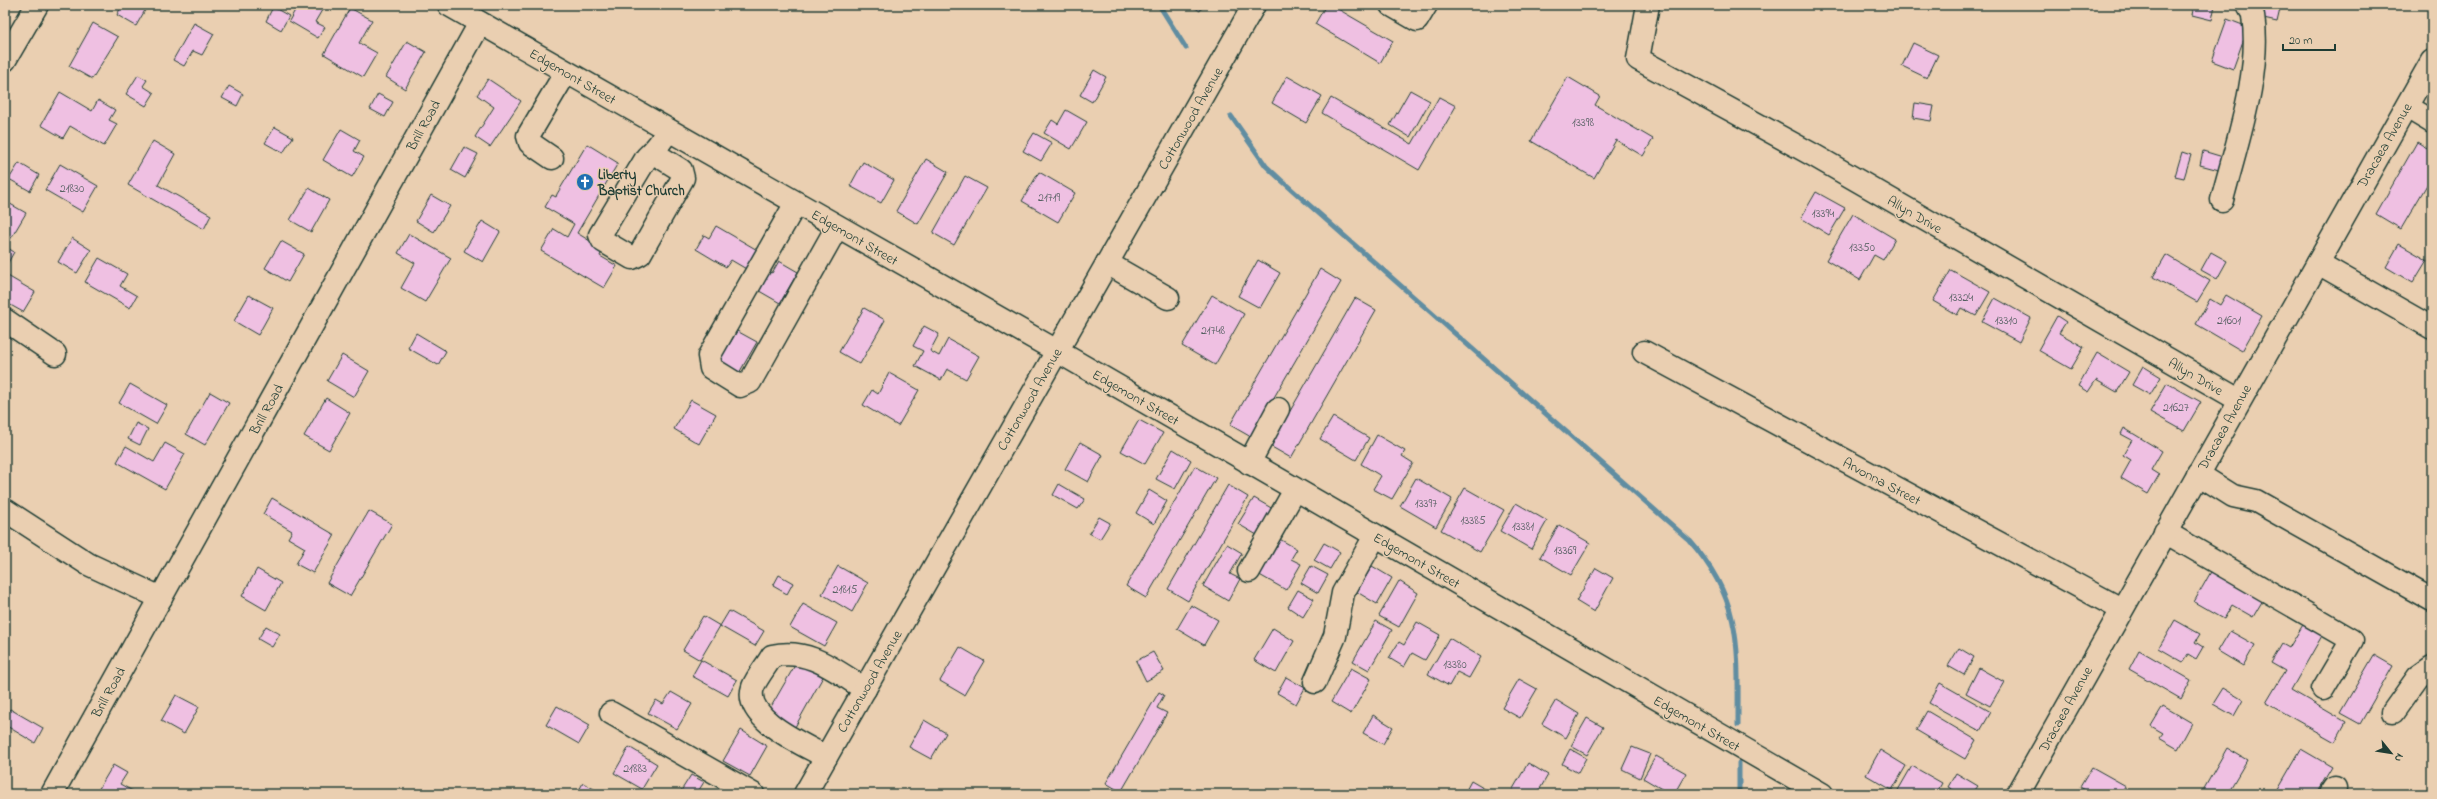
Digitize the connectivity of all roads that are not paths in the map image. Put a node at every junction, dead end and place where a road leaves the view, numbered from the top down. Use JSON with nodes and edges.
{"nodes":[{"id":1,"x":37,"y":5,"type":"edge"},
{"id":2,"x":449,"y":5,"type":"edge"},
{"id":3,"x":1254,"y":5,"type":"edge"},
{"id":4,"x":1391,"y":5,"type":"edge"},
{"id":5,"x":1426,"y":5,"type":"edge"},
{"id":6,"x":1648,"y":5,"type":"edge"},
{"id":7,"x":2248,"y":5,"type":"edge"},
{"id":8,"x":480,"y":23,"type":"junction"},
{"id":9,"x":5,"y":60,"type":"edge"},
{"id":10,"x":2432,"y":61,"type":"edge"},
{"id":11,"x":566,"y":72,"type":"junction"},
{"id":12,"x":2407,"y":107,"type":"junction"},
{"id":13,"x":2432,"y":122,"type":"edge"},
{"id":14,"x":668,"y":130,"type":"junction"},
{"id":15,"x":652,"y":152,"type":"junction"},
{"id":16,"x":552,"y":158,"type":"dead end"},
{"id":17,"x":2222,"y":200,"type":"dead end"},
{"id":18,"x":796,"y":203,"type":"junction"},
{"id":19,"x":837,"y":227,"type":"junction"},
{"id":20,"x":1107,"y":263,"type":"junction"},
{"id":21,"x":2318,"y":263,"type":"junction"},
{"id":22,"x":1168,"y":298,"type":"dead end"},
{"id":23,"x":5,"y":320,"type":"edge"},
{"id":24,"x":2432,"y":328,"type":"edge"},
{"id":25,"x":1057,"y":351,"type":"junction"},
{"id":26,"x":1644,"y":352,"type":"dead end"},
{"id":27,"x":55,"y":354,"type":"dead end"},
{"id":28,"x":2239,"y":400,"type":"junction"},
{"id":29,"x":1278,"y":409,"type":"dead end"},
{"id":30,"x":1249,"y":463,"type":"junction"},
{"id":31,"x":2198,"y":474,"type":"junction"},
{"id":32,"x":1295,"y":490,"type":"junction"},
{"id":33,"x":5,"y":510,"type":"edge"},
{"id":34,"x":2165,"y":532,"type":"junction"},
{"id":35,"x":1375,"y":536,"type":"junction"},
{"id":36,"x":1249,"y":571,"type":"dead end"},
{"id":37,"x":161,"y":598,"type":"junction"},
{"id":38,"x":2432,"y":600,"type":"edge"},
{"id":39,"x":2121,"y":609,"type":"junction"},
{"id":40,"x":2432,"y":666,"type":"edge"},
{"id":41,"x":1315,"y":682,"type":"dead end"},
{"id":42,"x":865,"y":689,"type":"junction"},
{"id":43,"x":2324,"y":689,"type":"dead end"},
{"id":44,"x":2393,"y":712,"type":"dead end"},
{"id":45,"x":611,"y":713,"type":"dead end"},
{"id":46,"x":826,"y":757,"type":"junction"},
{"id":47,"x":52,"y":794,"type":"edge"},
{"id":48,"x":753,"y":794,"type":"edge"},
{"id":49,"x":805,"y":794,"type":"edge"},
{"id":50,"x":1822,"y":794,"type":"edge"},
{"id":51,"x":2018,"y":794,"type":"edge"}],
"edges":[{"from":1,"to":9,"type":"street"},
{"from":2,"to":8,"type":"street","name":"Edgemont Street"},
{"from":3,"to":20,"type":"street","name":"Cottonwood Avenue"},
{"from":4,"to":5,"type":"street"},
{"from":6,"to":28,"type":"street","name":"Allyn Drive"},
{"from":7,"to":17,"type":"street"},
{"from":8,"to":11,"type":"street","name":"Edgemont Street"},
{"from":8,"to":37,"type":"street","name":"Brill Road"},
{"from":10,"to":12,"type":"street","name":"Dracaea Avenue"},
{"from":11,"to":14,"type":"street","name":"Edgemont Street"},
{"from":11,"to":16,"type":"street"},
{"from":12,"to":13,"type":"street"},
{"from":12,"to":21,"type":"street","name":"Dracaea Avenue"},
{"from":14,"to":15,"type":"street"},
{"from":14,"to":18,"type":"street","name":"Edgemont Street"},
{"from":15,"to":15,"type":"street"},
{"from":18,"to":19,"type":"street","name":"Edgemont Street"},
{"from":18,"to":19,"type":"street"},
{"from":19,"to":25,"type":"street","name":"Edgemont Street"},
{"from":20,"to":22,"type":"street"},
{"from":20,"to":25,"type":"street","name":"Cottonwood Avenue"},
{"from":21,"to":24,"type":"street"},
{"from":21,"to":28,"type":"street","name":"Dracaea Avenue"},
{"from":23,"to":27,"type":"street"},
{"from":25,"to":30,"type":"street","name":"Edgemont Street"},
{"from":25,"to":42,"type":"street","name":"Cottonwood Avenue"},
{"from":26,"to":39,"type":"street","name":"Arvonna Street"},
{"from":28,"to":31,"type":"street","name":"Dracaea Avenue"},
{"from":29,"to":30,"type":"street"},
{"from":30,"to":32,"type":"street","name":"Edgemont Street"},
{"from":31,"to":34,"type":"street","name":"Dracaea Avenue"},
{"from":31,"to":38,"type":"street"},
{"from":32,"to":35,"type":"street","name":"Edgemont Street"},
{"from":32,"to":36,"type":"street"},
{"from":33,"to":37,"type":"street"},
{"from":34,"to":39,"type":"street","name":"Dracaea Avenue"},
{"from":34,"to":43,"type":"street"},
{"from":35,"to":41,"type":"street"},
{"from":35,"to":50,"type":"street","name":"Edgemont Street"},
{"from":37,"to":47,"type":"street","name":"Brill Road"},
{"from":39,"to":51,"type":"street","name":"Dracaea Avenue"},
{"from":40,"to":44,"type":"street"},
{"from":42,"to":46,"type":"street","name":"Cottonwood Avenue"},
{"from":42,"to":46,"type":"street"},
{"from":45,"to":48,"type":"street"},
{"from":46,"to":49,"type":"street","name":"Cottonwood Avenue"}]}
